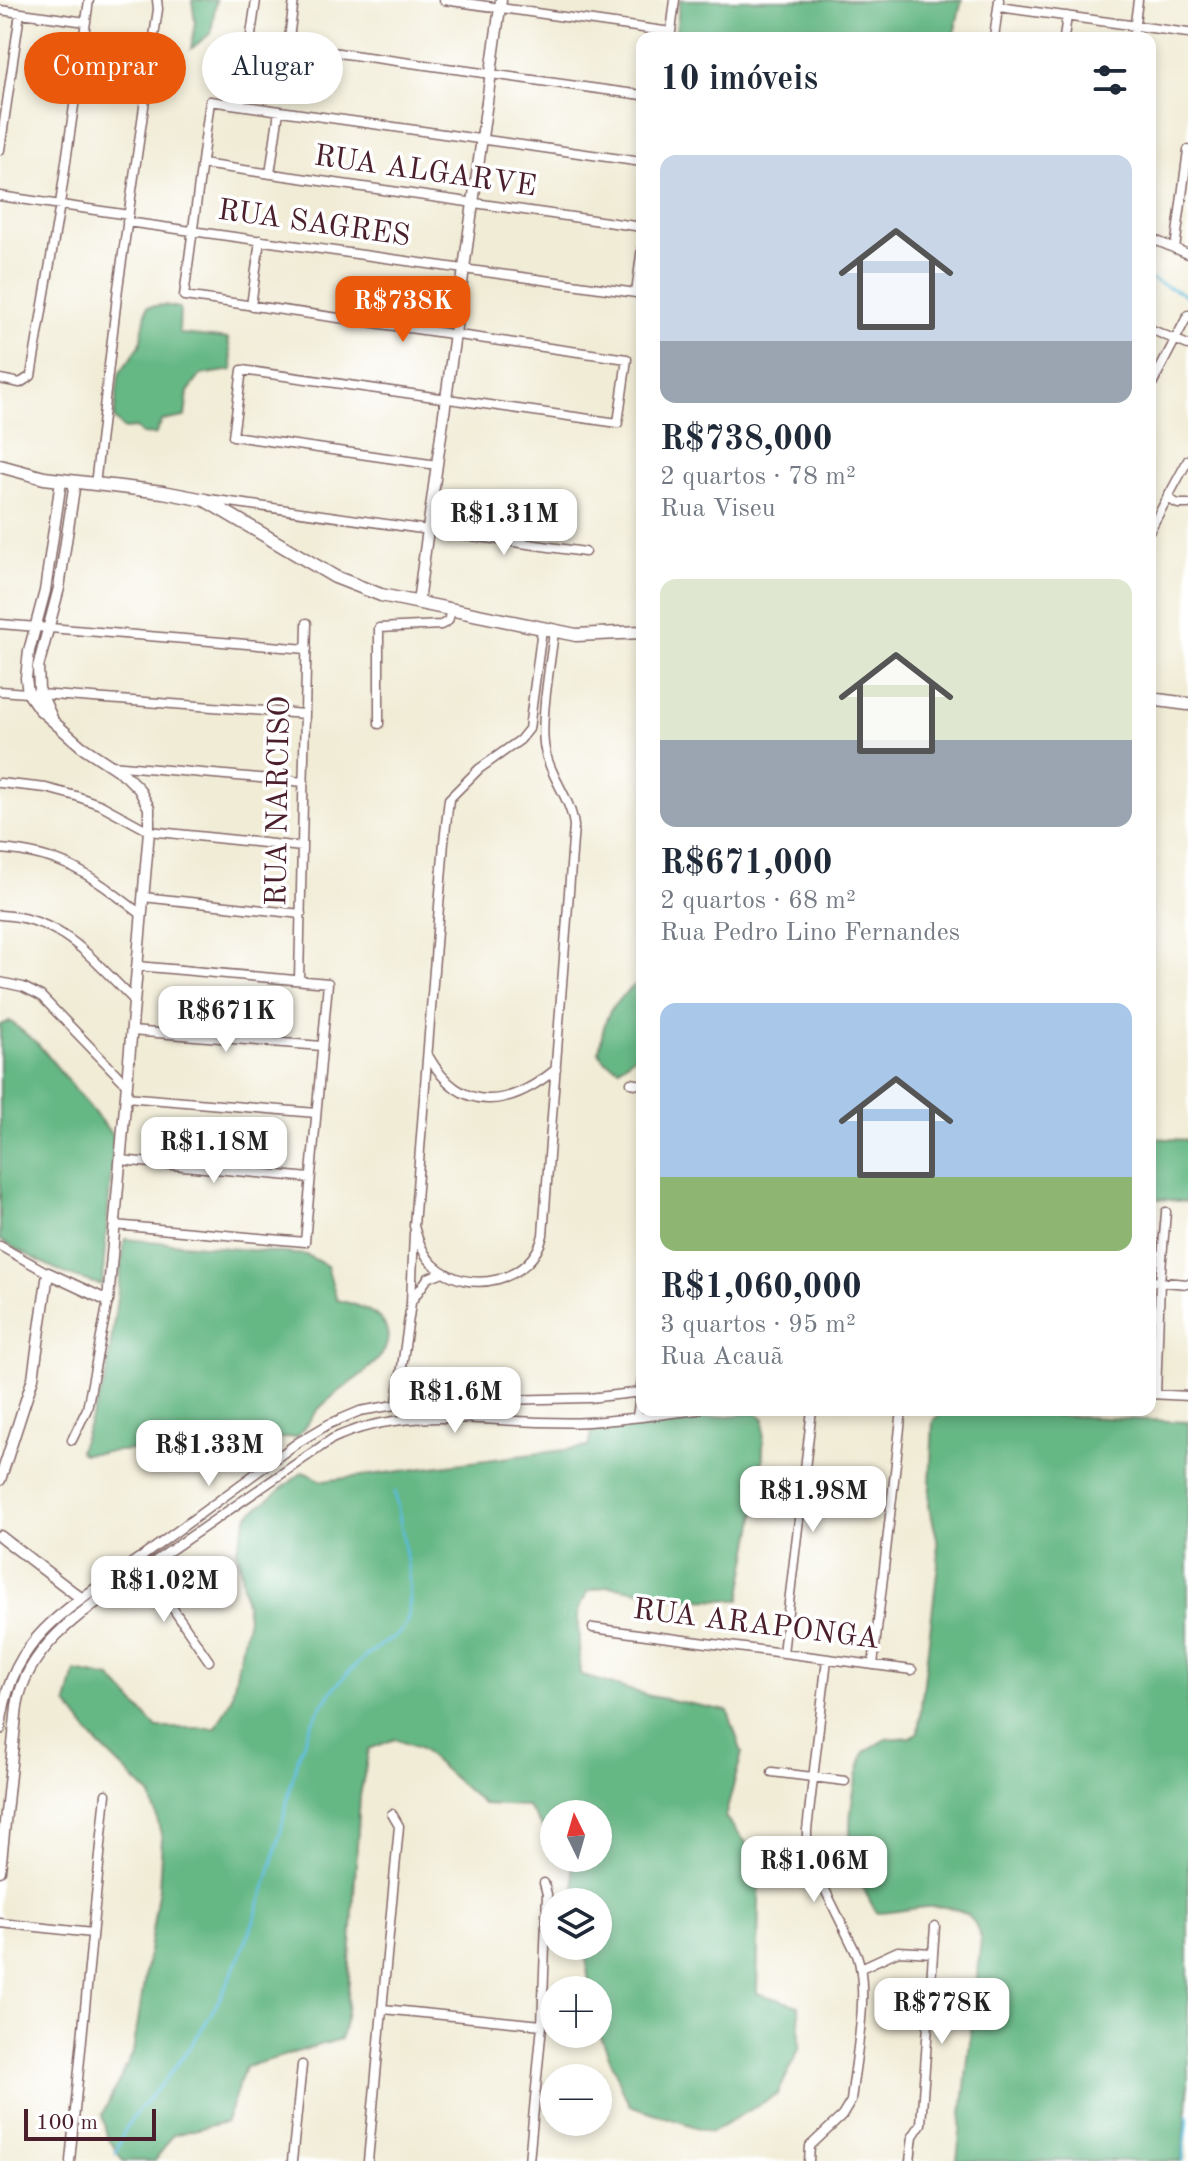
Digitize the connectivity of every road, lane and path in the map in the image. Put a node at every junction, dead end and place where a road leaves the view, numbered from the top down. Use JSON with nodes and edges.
{"nodes":[{"id":1,"x":89,"y":0,"type":"edge"},
{"id":2,"x":157,"y":0,"type":"edge"},
{"id":3,"x":256,"y":0,"type":"edge"},
{"id":4,"x":294,"y":0,"type":"edge"},
{"id":5,"x":444,"y":0,"type":"edge"},
{"id":6,"x":675,"y":0,"type":"edge"},
{"id":7,"x":1138,"y":0,"type":"edge"},
{"id":8,"x":999,"y":3,"type":"edge"},
{"id":9,"x":501,"y":4,"type":"edge"},
{"id":10,"x":0,"y":10,"type":"edge"},
{"id":11,"x":20,"y":13,"type":"junction"},
{"id":12,"x":1067,"y":16,"type":"junction"},
{"id":13,"x":86,"y":22,"type":"junction"},
{"id":14,"x":1134,"y":25,"type":"junction"},
{"id":15,"x":995,"y":32,"type":"edge"},
{"id":16,"x":1065,"y":32,"type":"edge"},
{"id":17,"x":1133,"y":32,"type":"edge"},
{"id":18,"x":1188,"y":33,"type":"edge"},
{"id":19,"x":491,"y":74,"type":"junction"},
{"id":20,"x":636,"y":94,"type":"edge"},
{"id":21,"x":241,"y":105,"type":"junction"},
{"id":22,"x":279,"y":111,"type":"junction"},
{"id":23,"x":482,"y":139,"type":"junction"},
{"id":24,"x":0,"y":150,"type":"edge"},
{"id":25,"x":1188,"y":150,"type":"edge"},
{"id":26,"x":636,"y":161,"type":"edge"},
{"id":27,"x":202,"y":164,"type":"junction"},
{"id":28,"x":270,"y":174,"type":"junction"},
{"id":29,"x":0,"y":196,"type":"edge"},
{"id":30,"x":473,"y":203,"type":"junction"},
{"id":31,"x":60,"y":204,"type":"junction"},
{"id":32,"x":128,"y":218,"type":"junction"},
{"id":33,"x":636,"y":226,"type":"edge"},
{"id":34,"x":193,"y":231,"type":"junction"},
{"id":35,"x":260,"y":240,"type":"junction"},
{"id":36,"x":1156,"y":241,"type":"edge"},
{"id":37,"x":1175,"y":249,"type":"junction"},
{"id":38,"x":1188,"y":254,"type":"edge"},
{"id":39,"x":464,"y":269,"type":"junction"},
{"id":40,"x":636,"y":293,"type":"edge"},
{"id":41,"x":251,"y":306,"type":"junction"},
{"id":42,"x":1188,"y":315,"type":"edge"},
{"id":43,"x":1156,"y":332,"type":"edge"},
{"id":44,"x":455,"y":335,"type":"junction"},
{"id":45,"x":1175,"y":340,"type":"junction"},
{"id":46,"x":1188,"y":345,"type":"edge"},
{"id":47,"x":1156,"y":376,"type":"edge"},
{"id":48,"x":0,"y":379,"type":"edge"},
{"id":49,"x":446,"y":399,"type":"junction"},
{"id":50,"x":1188,"y":460,"type":"edge"},
{"id":51,"x":437,"y":465,"type":"junction"},
{"id":52,"x":0,"y":466,"type":"edge"},
{"id":53,"x":68,"y":482,"type":"junction"},
{"id":54,"x":95,"y":485,"type":"junction"},
{"id":55,"x":193,"y":497,"type":"junction"},
{"id":56,"x":1167,"y":498,"type":"junction"},
{"id":57,"x":1188,"y":504,"type":"edge"},
{"id":58,"x":254,"y":505,"type":"junction"},
{"id":59,"x":1156,"y":519,"type":"edge"},
{"id":60,"x":250,"y":525,"type":"junction"},
{"id":61,"x":428,"y":530,"type":"junction"},
{"id":62,"x":585,"y":552,"type":"dead end"},
{"id":63,"x":418,"y":602,"type":"junction"},
{"id":64,"x":452,"y":608,"type":"junction"},
{"id":65,"x":307,"y":623,"type":"dead end"},
{"id":66,"x":0,"y":624,"type":"edge"},
{"id":67,"x":35,"y":626,"type":"junction"},
{"id":68,"x":48,"y":628,"type":"junction"},
{"id":69,"x":548,"y":630,"type":"junction"},
{"id":70,"x":636,"y":632,"type":"edge"},
{"id":71,"x":307,"y":649,"type":"junction"},
{"id":72,"x":0,"y":691,"type":"edge"},
{"id":73,"x":28,"y":692,"type":"junction"},
{"id":74,"x":42,"y":695,"type":"junction"},
{"id":75,"x":1156,"y":700,"type":"edge"},
{"id":76,"x":1188,"y":704,"type":"edge"},
{"id":77,"x":305,"y":714,"type":"junction"},
{"id":78,"x":55,"y":723,"type":"junction"},
{"id":79,"x":379,"y":724,"type":"dead end"},
{"id":80,"x":524,"y":737,"type":"junction"},
{"id":81,"x":543,"y":740,"type":"junction"},
{"id":82,"x":110,"y":765,"type":"junction"},
{"id":83,"x":304,"y":782,"type":"junction"},
{"id":84,"x":0,"y":783,"type":"edge"},
{"id":85,"x":149,"y":831,"type":"junction"},
{"id":86,"x":302,"y":847,"type":"junction"},
{"id":87,"x":0,"y":849,"type":"edge"},
{"id":88,"x":143,"y":897,"type":"junction"},
{"id":89,"x":301,"y":914,"type":"junction"},
{"id":90,"x":0,"y":915,"type":"edge"},
{"id":91,"x":142,"y":915,"type":"junction"},
{"id":92,"x":137,"y":966,"type":"junction"},
{"id":93,"x":299,"y":980,"type":"junction"},
{"id":94,"x":0,"y":982,"type":"edge"},
{"id":95,"x":134,"y":1000,"type":"junction"},
{"id":96,"x":131,"y":1031,"type":"junction"},
{"id":97,"x":322,"y":1046,"type":"junction"},
{"id":98,"x":428,"y":1056,"type":"junction"},
{"id":99,"x":556,"y":1069,"type":"junction"},
{"id":100,"x":631,"y":1083,"type":"dead end"},
{"id":101,"x":636,"y":1084,"type":"edge"},
{"id":102,"x":127,"y":1085,"type":"junction"},
{"id":103,"x":126,"y":1097,"type":"junction"},
{"id":104,"x":316,"y":1113,"type":"junction"},
{"id":105,"x":120,"y":1160,"type":"junction"},
{"id":106,"x":310,"y":1178,"type":"junction"},
{"id":107,"x":1166,"y":1212,"type":"dead end"},
{"id":108,"x":114,"y":1225,"type":"junction"},
{"id":109,"x":414,"y":1226,"type":"junction"},
{"id":110,"x":0,"y":1246,"type":"edge"},
{"id":111,"x":443,"y":1272,"type":"junction"},
{"id":112,"x":48,"y":1273,"type":"junction"},
{"id":113,"x":1156,"y":1276,"type":"edge"},
{"id":114,"x":1156,"y":1282,"type":"edge"},
{"id":115,"x":1188,"y":1284,"type":"edge"},
{"id":116,"x":108,"y":1301,"type":"junction"},
{"id":117,"x":411,"y":1303,"type":"junction"},
{"id":118,"x":636,"y":1393,"type":"edge"},
{"id":119,"x":1156,"y":1394,"type":"edge"},
{"id":120,"x":1188,"y":1396,"type":"edge"},
{"id":121,"x":493,"y":1400,"type":"junction"},
{"id":122,"x":397,"y":1403,"type":"junction"},
{"id":123,"x":646,"y":1416,"type":"edge"},
{"id":124,"x":811,"y":1416,"type":"edge"},
{"id":125,"x":901,"y":1416,"type":"edge"},
{"id":126,"x":637,"y":1417,"type":"joint"},
{"id":127,"x":340,"y":1419,"type":"junction"},
{"id":128,"x":492,"y":1419,"type":"junction"},
{"id":129,"x":347,"y":1432,"type":"junction"},
{"id":130,"x":72,"y":1440,"type":"dead end"},
{"id":131,"x":0,"y":1480,"type":"edge"},
{"id":132,"x":0,"y":1536,"type":"edge"},
{"id":133,"x":142,"y":1563,"type":"junction"},
{"id":134,"x":82,"y":1599,"type":"junction"},
{"id":135,"x":593,"y":1628,"type":"dead end"},
{"id":136,"x":783,"y":1653,"type":"junction"},
{"id":137,"x":827,"y":1659,"type":"junction"},
{"id":138,"x":209,"y":1661,"type":"dead end"},
{"id":139,"x":873,"y":1665,"type":"junction"},
{"id":140,"x":912,"y":1670,"type":"dead end"},
{"id":141,"x":4,"y":1684,"type":"edge"},
{"id":142,"x":0,"y":1729,"type":"edge"},
{"id":143,"x":772,"y":1772,"type":"dead end"},
{"id":144,"x":813,"y":1777,"type":"junction"},
{"id":145,"x":845,"y":1781,"type":"dead end"},
{"id":146,"x":106,"y":1794,"type":"dead end"},
{"id":147,"x":392,"y":1814,"type":"dead end"},
{"id":148,"x":0,"y":1871,"type":"edge"},
{"id":149,"x":544,"y":1883,"type":"dead end"},
{"id":150,"x":0,"y":1923,"type":"edge"},
{"id":151,"x":935,"y":1926,"type":"dead end"},
{"id":152,"x":92,"y":1933,"type":"junction"},
{"id":153,"x":933,"y":1953,"type":"junction"},
{"id":154,"x":861,"y":1968,"type":"junction"},
{"id":155,"x":544,"y":1976,"type":"edge"},
{"id":156,"x":383,"y":2009,"type":"junction"},
{"id":157,"x":540,"y":2025,"type":"edge"},
{"id":158,"x":540,"y":2046,"type":"edge"},
{"id":159,"x":302,"y":2065,"type":"dead end"},
{"id":160,"x":70,"y":2161,"type":"edge"},
{"id":161,"x":292,"y":2161,"type":"edge"},
{"id":162,"x":368,"y":2161,"type":"edge"},
{"id":163,"x":529,"y":2161,"type":"edge"},
{"id":164,"x":809,"y":2161,"type":"edge"},
{"id":165,"x":910,"y":2161,"type":"edge"}],
"edges":[{"from":1,"to":13,"type":"street"},
{"from":2,"to":32,"type":"street"},
{"from":3,"to":21,"type":"street"},
{"from":4,"to":19,"type":"street"},
{"from":5,"to":9,"type":"street"},
{"from":6,"to":9,"type":"street"},
{"from":7,"to":14,"type":"street"},
{"from":8,"to":12,"type":"street"},
{"from":8,"to":15,"type":"street"},
{"from":9,"to":19,"type":"street"},
{"from":10,"to":11,"type":"street"},
{"from":11,"to":13,"type":"street"},
{"from":11,"to":24,"type":"street"},
{"from":12,"to":14,"type":"street"},
{"from":12,"to":16,"type":"street"},
{"from":13,"to":31,"type":"street"},
{"from":14,"to":17,"type":"street"},
{"from":14,"to":18,"type":"street"},
{"from":19,"to":20,"type":"street"},
{"from":19,"to":23,"type":"street"},
{"from":21,"to":22,"type":"street"},
{"from":21,"to":27,"type":"street"},
{"from":22,"to":23,"type":"street"},
{"from":22,"to":28,"type":"street"},
{"from":23,"to":26,"type":"street"},
{"from":23,"to":30,"type":"street"},
{"from":25,"to":37,"type":"street"},
{"from":27,"to":28,"type":"street","name":"RUA ALGARVE"},
{"from":27,"to":34,"type":"street"},
{"from":28,"to":30,"type":"street","name":"RUA ALGARVE"},
{"from":29,"to":31,"type":"street","name":"RUA SAGRES"},
{"from":30,"to":33,"type":"street","name":"RUA ALGARVE"},
{"from":30,"to":39,"type":"street"},
{"from":31,"to":32,"type":"street","name":"RUA SAGRES"},
{"from":31,"to":48,"type":"street"},
{"from":32,"to":34,"type":"street","name":"RUA SAGRES"},
{"from":32,"to":54,"type":"street"},
{"from":34,"to":35,"type":"street","name":"RUA SAGRES"},
{"from":34,"to":41,"type":"street"},
{"from":35,"to":39,"type":"street","name":"RUA SAGRES"},
{"from":35,"to":41,"type":"street"},
{"from":36,"to":37,"type":"street"},
{"from":37,"to":38,"type":"street"},
{"from":39,"to":40,"type":"street","name":"RUA SAGRES"},
{"from":39,"to":44,"type":"street"},
{"from":41,"to":44,"type":"street"},
{"from":42,"to":45,"type":"street"},
{"from":43,"to":45,"type":"street"},
{"from":44,"to":49,"type":"street"},
{"from":44,"to":49,"type":"street"},
{"from":45,"to":46,"type":"street"},
{"from":45,"to":47,"type":"street"},
{"from":49,"to":51,"type":"street"},
{"from":49,"to":51,"type":"street"},
{"from":50,"to":56,"type":"street"},
{"from":51,"to":61,"type":"street"},
{"from":52,"to":53,"type":"main road"},
{"from":53,"to":54,"type":"main road"},
{"from":53,"to":67,"type":"street"},
{"from":53,"to":68,"type":"street"},
{"from":54,"to":55,"type":"main road"},
{"from":55,"to":58,"type":"street"},
{"from":55,"to":60,"type":"main road"},
{"from":56,"to":57,"type":"street"},
{"from":56,"to":59,"type":"street"},
{"from":58,"to":60,"type":"street"},
{"from":58,"to":61,"type":"street"},
{"from":60,"to":63,"type":"main road"},
{"from":61,"to":62,"type":"street"},
{"from":61,"to":63,"type":"street"},
{"from":63,"to":64,"type":"main road"},
{"from":64,"to":69,"type":"main road"},
{"from":64,"to":79,"type":"street"},
{"from":65,"to":71,"type":"street","name":"RUA NARCISO"},
{"from":66,"to":67,"type":"street"},
{"from":67,"to":68,"type":"street"},
{"from":67,"to":73,"type":"street"},
{"from":68,"to":71,"type":"street"},
{"from":68,"to":74,"type":"street"},
{"from":69,"to":70,"type":"main road"},
{"from":69,"to":80,"type":"street"},
{"from":69,"to":81,"type":"street"},
{"from":71,"to":77,"type":"street","name":"RUA NARCISO"},
{"from":72,"to":73,"type":"street"},
{"from":73,"to":74,"type":"street"},
{"from":73,"to":78,"type":"street"},
{"from":74,"to":77,"type":"street"},
{"from":74,"to":78,"type":"street"},
{"from":75,"to":76,"type":"main road"},
{"from":77,"to":83,"type":"street","name":"RUA NARCISO"},
{"from":78,"to":82,"type":"street"},
{"from":80,"to":81,"type":"street"},
{"from":80,"to":98,"type":"street"},
{"from":81,"to":99,"type":"street"},
{"from":82,"to":83,"type":"street"},
{"from":82,"to":85,"type":"street"},
{"from":83,"to":86,"type":"street","name":"RUA NARCISO"},
{"from":84,"to":85,"type":"street"},
{"from":85,"to":86,"type":"street"},
{"from":85,"to":88,"type":"street"},
{"from":86,"to":89,"type":"street","name":"RUA NARCISO"},
{"from":87,"to":91,"type":"street"},
{"from":88,"to":89,"type":"street"},
{"from":88,"to":91,"type":"street"},
{"from":89,"to":93,"type":"street","name":"RUA NARCISO"},
{"from":90,"to":95,"type":"street"},
{"from":91,"to":92,"type":"street"},
{"from":92,"to":93,"type":"street"},
{"from":92,"to":95,"type":"street"},
{"from":93,"to":97,"type":"street"},
{"from":94,"to":102,"type":"street"},
{"from":95,"to":96,"type":"street"},
{"from":96,"to":97,"type":"street"},
{"from":96,"to":102,"type":"street"},
{"from":97,"to":104,"type":"street"},
{"from":98,"to":99,"type":"street"},
{"from":98,"to":109,"type":"street"},
{"from":99,"to":111,"type":"street"},
{"from":100,"to":101,"type":"street"},
{"from":102,"to":103,"type":"street"},
{"from":103,"to":104,"type":"street"},
{"from":103,"to":105,"type":"street"},
{"from":104,"to":106,"type":"street"},
{"from":105,"to":106,"type":"street"},
{"from":105,"to":108,"type":"street"},
{"from":106,"to":108,"type":"street"},
{"from":107,"to":113,"type":"street"},
{"from":108,"to":116,"type":"street"},
{"from":109,"to":111,"type":"street"},
{"from":109,"to":117,"type":"street"},
{"from":110,"to":112,"type":"street"},
{"from":111,"to":117,"type":"street"},
{"from":112,"to":116,"type":"street"},
{"from":112,"to":131,"type":"street"},
{"from":114,"to":115,"type":"street"},
{"from":116,"to":130,"type":"street"},
{"from":117,"to":122,"type":"street"},
{"from":118,"to":121,"type":"street"},
{"from":119,"to":120,"type":"street"},
{"from":121,"to":122,"type":"street"},
{"from":121,"to":128,"type":"street"},
{"from":122,"to":127,"type":"street"},
{"from":123,"to":126,"type":"street"},
{"from":124,"to":136,"type":"street"},
{"from":125,"to":139,"type":"street"},
{"from":126,"to":128,"type":"street"},
{"from":127,"to":129,"type":"street"},
{"from":127,"to":133,"type":"street"},
{"from":128,"to":129,"type":"street"},
{"from":129,"to":133,"type":"street"},
{"from":132,"to":134,"type":"street"},
{"from":133,"to":134,"type":"street"},
{"from":133,"to":138,"type":"street"},
{"from":133,"to":148,"type":"street"},
{"from":134,"to":141,"type":"street"},
{"from":135,"to":136,"type":"street","name":"RUA ARAPONGA"},
{"from":136,"to":137,"type":"street","name":"RUA ARAPONGA"},
{"from":137,"to":139,"type":"street","name":"RUA ARAPONGA"},
{"from":137,"to":144,"type":"street"},
{"from":139,"to":140,"type":"street","name":"RUA ARAPONGA"},
{"from":141,"to":142,"type":"street"},
{"from":143,"to":144,"type":"street"},
{"from":144,"to":145,"type":"street"},
{"from":144,"to":154,"type":"street"},
{"from":146,"to":152,"type":"street"},
{"from":147,"to":156,"type":"street"},
{"from":149,"to":155,"type":"street"},
{"from":150,"to":152,"type":"street"},
{"from":151,"to":153,"type":"street"},
{"from":152,"to":160,"type":"street"},
{"from":153,"to":154,"type":"street"},
{"from":153,"to":165,"type":"street"},
{"from":154,"to":164,"type":"street"},
{"from":156,"to":157,"type":"street"},
{"from":156,"to":162,"type":"street"},
{"from":158,"to":163,"type":"street"},
{"from":159,"to":161,"type":"street"}]}
